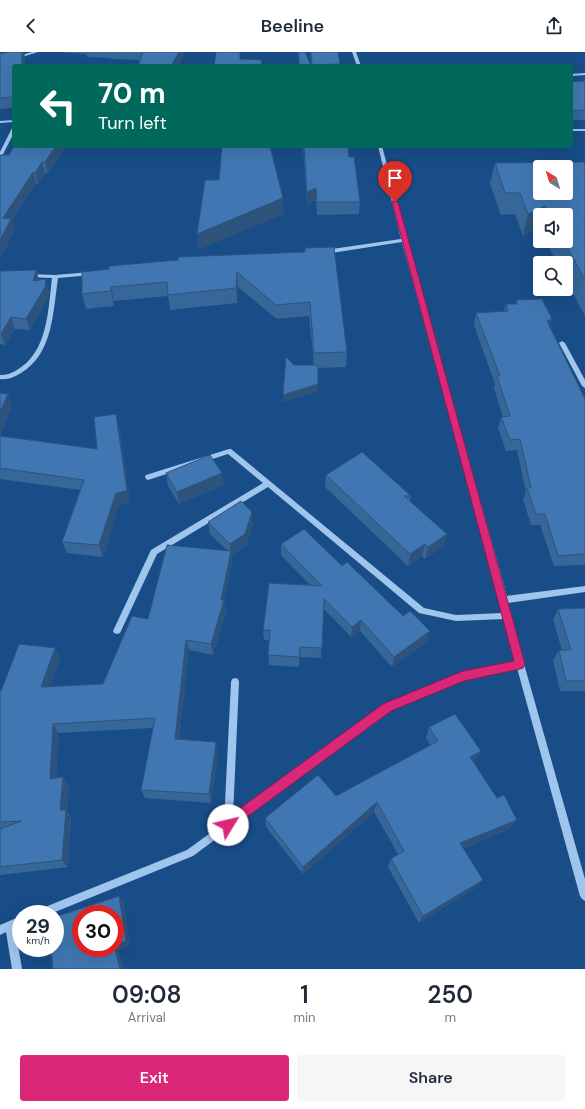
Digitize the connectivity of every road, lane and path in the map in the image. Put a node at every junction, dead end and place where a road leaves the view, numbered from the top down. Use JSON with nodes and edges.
{"nodes":[{"id":1,"x":36,"y":52,"type":"edge"},
{"id":2,"x":354,"y":52,"type":"edge"},
{"id":3,"x":0,"y":62,"type":"edge"},
{"id":4,"x":358,"y":64,"type":"edge"},
{"id":5,"x":585,"y":74,"type":"edge"},
{"id":6,"x":573,"y":75,"type":"edge"},
{"id":7,"x":12,"y":121,"type":"edge"},
{"id":8,"x":0,"y":122,"type":"edge"},
{"id":9,"x":573,"y":130,"type":"edge"},
{"id":10,"x":585,"y":130,"type":"edge"},
{"id":11,"x":12,"y":133,"type":"edge"},
{"id":12,"x":381,"y":148,"type":"edge"},
{"id":13,"x":0,"y":156,"type":"edge"},
{"id":14,"x":404,"y":240,"type":"junction"},
{"id":15,"x":315,"y":254,"type":"edge"},
{"id":16,"x":23,"y":274,"type":"edge"},
{"id":17,"x":94,"y":274,"type":"edge"},
{"id":18,"x":55,"y":277,"type":"junction"},
{"id":19,"x":562,"y":344,"type":"dead end"},
{"id":20,"x":0,"y":378,"type":"edge"},
{"id":21,"x":585,"y":386,"type":"edge"},
{"id":22,"x":148,"y":477,"type":"dead end"},
{"id":23,"x":268,"y":484,"type":"junction"},
{"id":24,"x":585,"y":589,"type":"edge"},
{"id":25,"x":504,"y":600,"type":"junction"},
{"id":26,"x":508,"y":616,"type":"junction"},
{"id":27,"x":117,"y":631,"type":"dead end"},
{"id":28,"x":520,"y":664,"type":"junction"},
{"id":29,"x":235,"y":682,"type":"dead end"},
{"id":30,"x":228,"y":825,"type":"junction"},
{"id":31,"x":585,"y":896,"type":"edge"},
{"id":32,"x":60,"y":905,"type":"edge"},
{"id":33,"x":5,"y":928,"type":"edge"},
{"id":34,"x":17,"y":969,"type":"edge"}],
"edges":[{"from":1,"to":3,"type":"street"},
{"from":2,"to":4,"type":"street"},
{"from":5,"to":6,"type":"street"},
{"from":7,"to":8,"type":"street"},
{"from":9,"to":10,"type":"street"},
{"from":11,"to":13,"type":"street"},
{"from":12,"to":14,"type":"street"},
{"from":14,"to":15,"type":"street"},
{"from":14,"to":25,"type":"street"},
{"from":16,"to":18,"type":"street"},
{"from":17,"to":18,"type":"street"},
{"from":18,"to":20,"type":"street"},
{"from":19,"to":21,"type":"street"},
{"from":22,"to":23,"type":"street"},
{"from":23,"to":26,"type":"street"},
{"from":23,"to":27,"type":"street"},
{"from":24,"to":25,"type":"street"},
{"from":25,"to":26,"type":"street"},
{"from":26,"to":28,"type":"street"},
{"from":28,"to":30,"type":"street"},
{"from":28,"to":31,"type":"street"},
{"from":29,"to":30,"type":"street"},
{"from":30,"to":32,"type":"street"},
{"from":33,"to":34,"type":"street"}]}
